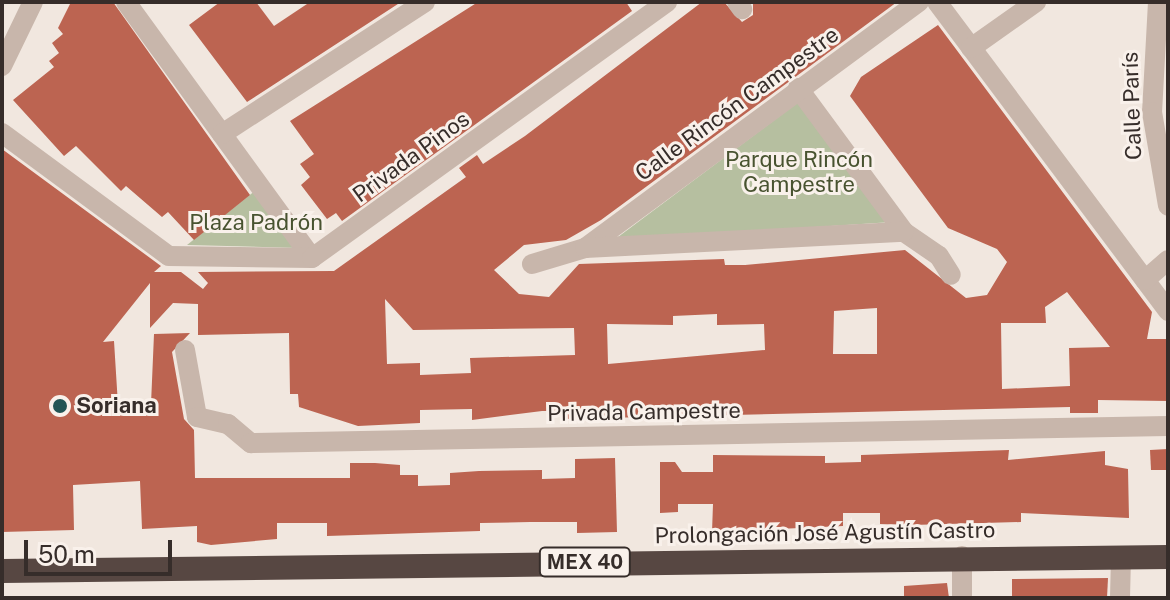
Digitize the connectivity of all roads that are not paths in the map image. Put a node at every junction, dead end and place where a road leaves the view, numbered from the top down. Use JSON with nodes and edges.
{"nodes":[{"id":1,"x":33,"y":2,"type":"edge"},
{"id":2,"x":126,"y":2,"type":"edge"},
{"id":3,"x":425,"y":2,"type":"edge"},
{"id":4,"x":667,"y":2,"type":"edge"},
{"id":5,"x":919,"y":2,"type":"edge"},
{"id":6,"x":937,"y":2,"type":"edge"},
{"id":7,"x":1036,"y":2,"type":"edge"},
{"id":8,"x":1158,"y":2,"type":"edge"},
{"id":9,"x":971,"y":48,"type":"junction"},
{"id":10,"x":2,"y":66,"type":"edge"},
{"id":11,"x":798,"y":88,"type":"junction"},
{"id":12,"x":2,"y":133,"type":"edge"},
{"id":13,"x":222,"y":134,"type":"junction"},
{"id":14,"x":1168,"y":206,"type":"edge"},
{"id":15,"x":904,"y":232,"type":"junction"},
{"id":16,"x":585,"y":248,"type":"junction"},
{"id":17,"x":312,"y":258,"type":"junction"},
{"id":18,"x":1168,"y":260,"type":"edge"},
{"id":19,"x":532,"y":264,"type":"dead end"},
{"id":20,"x":951,"y":275,"type":"dead end"},
{"id":21,"x":1145,"y":280,"type":"junction"},
{"id":22,"x":1168,"y":311,"type":"edge"},
{"id":23,"x":185,"y":350,"type":"dead end"},
{"id":24,"x":1168,"y":426,"type":"edge"},
{"id":25,"x":962,"y":556,"type":"junction"},
{"id":26,"x":1168,"y":557,"type":"edge"},
{"id":27,"x":1121,"y":558,"type":"junction"},
{"id":28,"x":2,"y":571,"type":"edge"},
{"id":29,"x":962,"y":598,"type":"edge"},
{"id":30,"x":1120,"y":598,"type":"edge"}],
"edges":[{"from":1,"to":10,"type":"street"},
{"from":2,"to":13,"type":"street"},
{"from":3,"to":13,"type":"street"},
{"from":4,"to":17,"type":"street","name":"Privada Pinos"},
{"from":5,"to":11,"type":"street","name":"Calle Rincón Campestre"},
{"from":6,"to":9,"type":"street"},
{"from":7,"to":9,"type":"street"},
{"from":8,"to":14,"type":"street","name":"Calle París"},
{"from":9,"to":21,"type":"street"},
{"from":11,"to":15,"type":"street"},
{"from":11,"to":16,"type":"street","name":"Calle Rincón Campestre"},
{"from":12,"to":17,"type":"street"},
{"from":13,"to":17,"type":"street"},
{"from":15,"to":16,"type":"street"},
{"from":15,"to":20,"type":"street"},
{"from":16,"to":19,"type":"street"},
{"from":18,"to":21,"type":"street"},
{"from":21,"to":22,"type":"street"},
{"from":23,"to":24,"type":"street","name":"Privada Campestre"},
{"from":25,"to":27,"type":"highway","name":"Prolongación José Agustín Castro","number":"MEX 40"},
{"from":25,"to":28,"type":"highway","name":"Prolongación José Agustín Castro","number":"MEX 40"},
{"from":25,"to":29,"type":"street"},
{"from":26,"to":27,"type":"highway","name":"Prolongación José Agustín Castro","number":"MEX 40"},
{"from":27,"to":30,"type":"street"}]}
